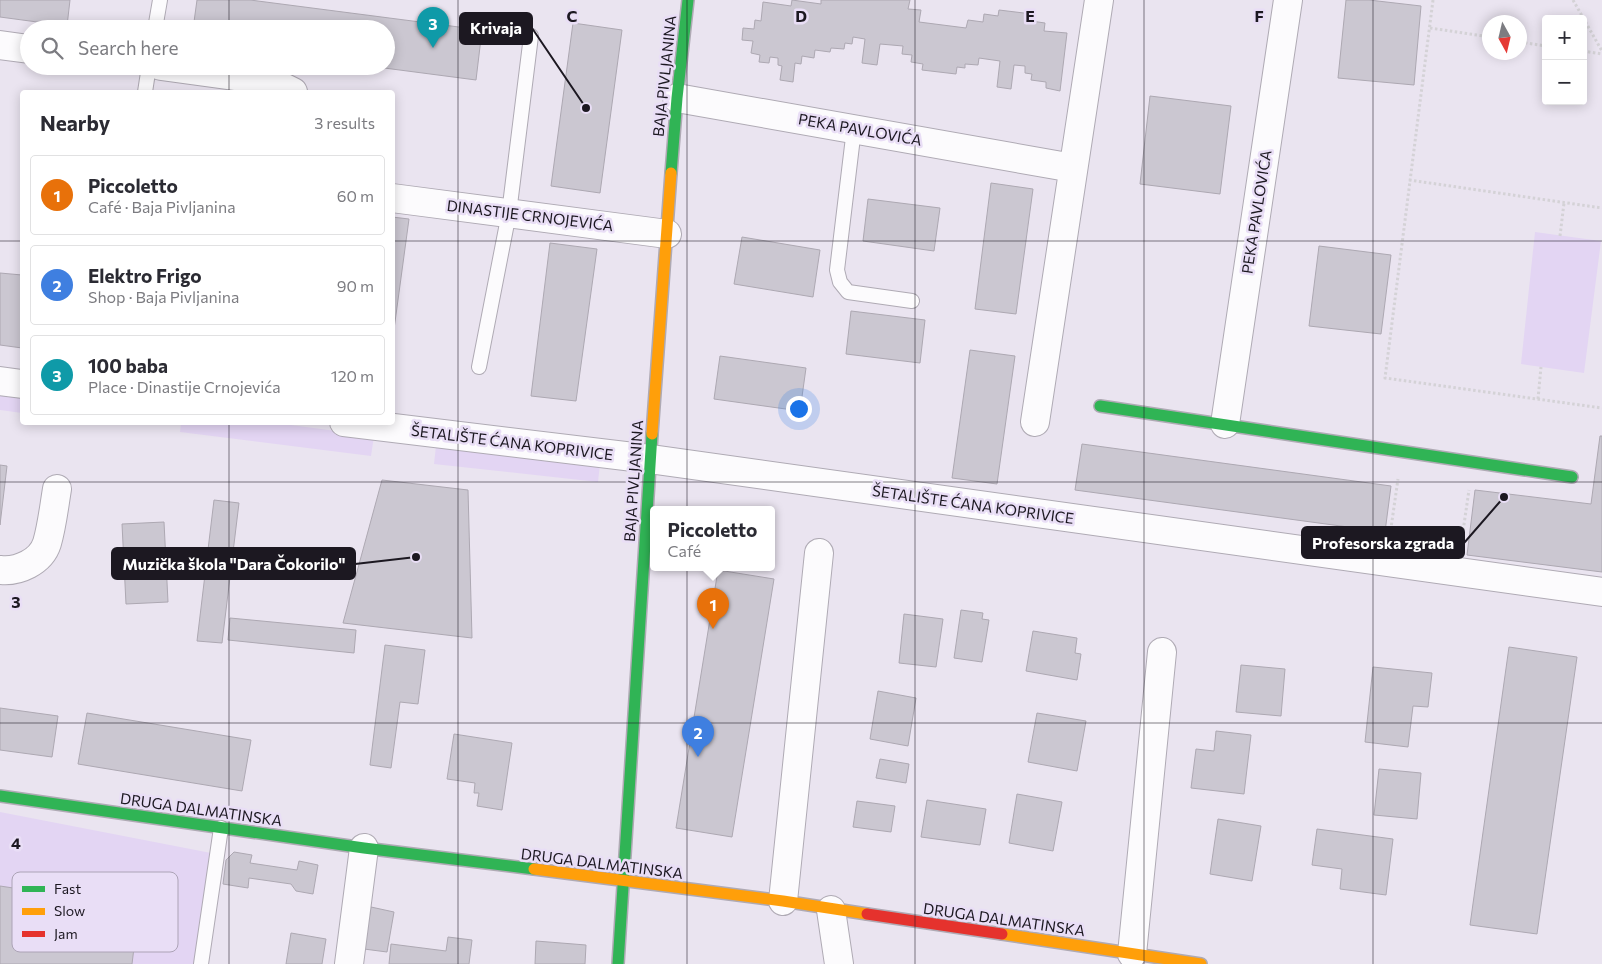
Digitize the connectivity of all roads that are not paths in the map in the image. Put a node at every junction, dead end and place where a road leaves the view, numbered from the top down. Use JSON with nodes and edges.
{"nodes":[{"id":1,"x":160,"y":0,"type":"edge"},
{"id":2,"x":688,"y":0,"type":"edge"},
{"id":3,"x":1099,"y":0,"type":"edge"},
{"id":4,"x":1288,"y":0,"type":"edge"},
{"id":5,"x":157,"y":20,"type":"edge"},
{"id":6,"x":531,"y":36,"type":"dead end"},
{"id":7,"x":0,"y":45,"type":"edge"},
{"id":8,"x":20,"y":47,"type":"edge"},
{"id":9,"x":148,"y":75,"type":"edge"},
{"id":10,"x":227,"y":75,"type":"edge"},
{"id":11,"x":145,"y":90,"type":"edge"},
{"id":12,"x":289,"y":90,"type":"edge"},
{"id":13,"x":677,"y":98,"type":"junction"},
{"id":14,"x":854,"y":129,"type":"junction"},
{"id":15,"x":1073,"y":168,"type":"junction"},
{"id":16,"x":395,"y":198,"type":"edge"},
{"id":17,"x":509,"y":214,"type":"junction"},
{"id":18,"x":667,"y":234,"type":"junction"},
{"id":19,"x":912,"y":301,"type":"dead end"},
{"id":20,"x":479,"y":367,"type":"dead end"},
{"id":21,"x":0,"y":381,"type":"edge"},
{"id":22,"x":20,"y":384,"type":"edge"},
{"id":23,"x":1100,"y":406,"type":"dead end"},
{"id":24,"x":1034,"y":422,"type":"dead end"},
{"id":25,"x":1225,"y":424,"type":"junction"},
{"id":26,"x":368,"y":425,"type":"edge"},
{"id":27,"x":650,"y":460,"type":"junction"},
{"id":28,"x":1572,"y":477,"type":"dead end"},
{"id":29,"x":58,"y":489,"type":"dead end"},
{"id":30,"x":818,"y":553,"type":"dead end"},
{"id":31,"x":0,"y":570,"type":"edge"},
{"id":32,"x":1602,"y":592,"type":"edge"},
{"id":33,"x":1162,"y":652,"type":"dead end"},
{"id":34,"x":0,"y":796,"type":"edge"},
{"id":35,"x":221,"y":828,"type":"junction"},
{"id":36,"x":364,"y":848,"type":"junction"},
{"id":37,"x":624,"y":882,"type":"junction"},
{"id":38,"x":783,"y":902,"type":"junction"},
{"id":39,"x":831,"y":910,"type":"junction"},
{"id":40,"x":1143,"y":958,"type":"edge"},
{"id":41,"x":201,"y":964,"type":"edge"},
{"id":42,"x":349,"y":964,"type":"edge"},
{"id":43,"x":618,"y":964,"type":"edge"},
{"id":44,"x":839,"y":964,"type":"edge"},
{"id":45,"x":1201,"y":964,"type":"edge"}],
"edges":[{"from":1,"to":5,"type":"lane"},
{"from":2,"to":13,"type":"street","name":"BAJA PIVLJANINA"},
{"from":3,"to":15,"type":"street"},
{"from":4,"to":25,"type":"street","name":"PEKA PAVLOVIĆA"},
{"from":6,"to":17,"type":"lane"},
{"from":7,"to":8,"type":"street"},
{"from":9,"to":11,"type":"lane"},
{"from":10,"to":12,"type":"street"},
{"from":13,"to":14,"type":"street","name":"PEKA PAVLOVIĆA"},
{"from":13,"to":18,"type":"street","name":"BAJA PIVLJANINA"},
{"from":14,"to":15,"type":"street","name":"PEKA PAVLOVIĆA"},
{"from":14,"to":19,"type":"lane"},
{"from":15,"to":24,"type":"street"},
{"from":16,"to":17,"type":"street","name":"DINASTIJE CRNOJEVIĆA"},
{"from":17,"to":18,"type":"street","name":"DINASTIJE CRNOJEVIĆA"},
{"from":17,"to":20,"type":"lane"},
{"from":18,"to":27,"type":"street","name":"BAJA PIVLJANINA"},
{"from":21,"to":22,"type":"street"},
{"from":23,"to":25,"type":"street"},
{"from":25,"to":28,"type":"street"},
{"from":26,"to":27,"type":"street","name":"ŠETALIŠTE ĆANA KOPRIVICE"},
{"from":27,"to":32,"type":"street","name":"ŠETALIŠTE ĆANA KOPRIVICE"},
{"from":27,"to":37,"type":"street","name":"BAJA PIVLJANINA"},
{"from":29,"to":31,"type":"street"},
{"from":30,"to":38,"type":"street"},
{"from":33,"to":40,"type":"street"},
{"from":34,"to":35,"type":"street","name":"DRUGA DALMATINSKA"},
{"from":35,"to":36,"type":"street","name":"DRUGA DALMATINSKA"},
{"from":35,"to":41,"type":"lane"},
{"from":36,"to":37,"type":"street","name":"DRUGA DALMATINSKA"},
{"from":36,"to":42,"type":"street"},
{"from":37,"to":38,"type":"street","name":"DRUGA DALMATINSKA"},
{"from":37,"to":43,"type":"street","name":"BAJA PIVLJANINA"},
{"from":38,"to":39,"type":"street","name":"DRUGA DALMATINSKA"},
{"from":39,"to":40,"type":"street","name":"DRUGA DALMATINSKA"},
{"from":39,"to":44,"type":"street"},
{"from":40,"to":45,"type":"street","name":"DRUGA DALMATINSKA"}]}
